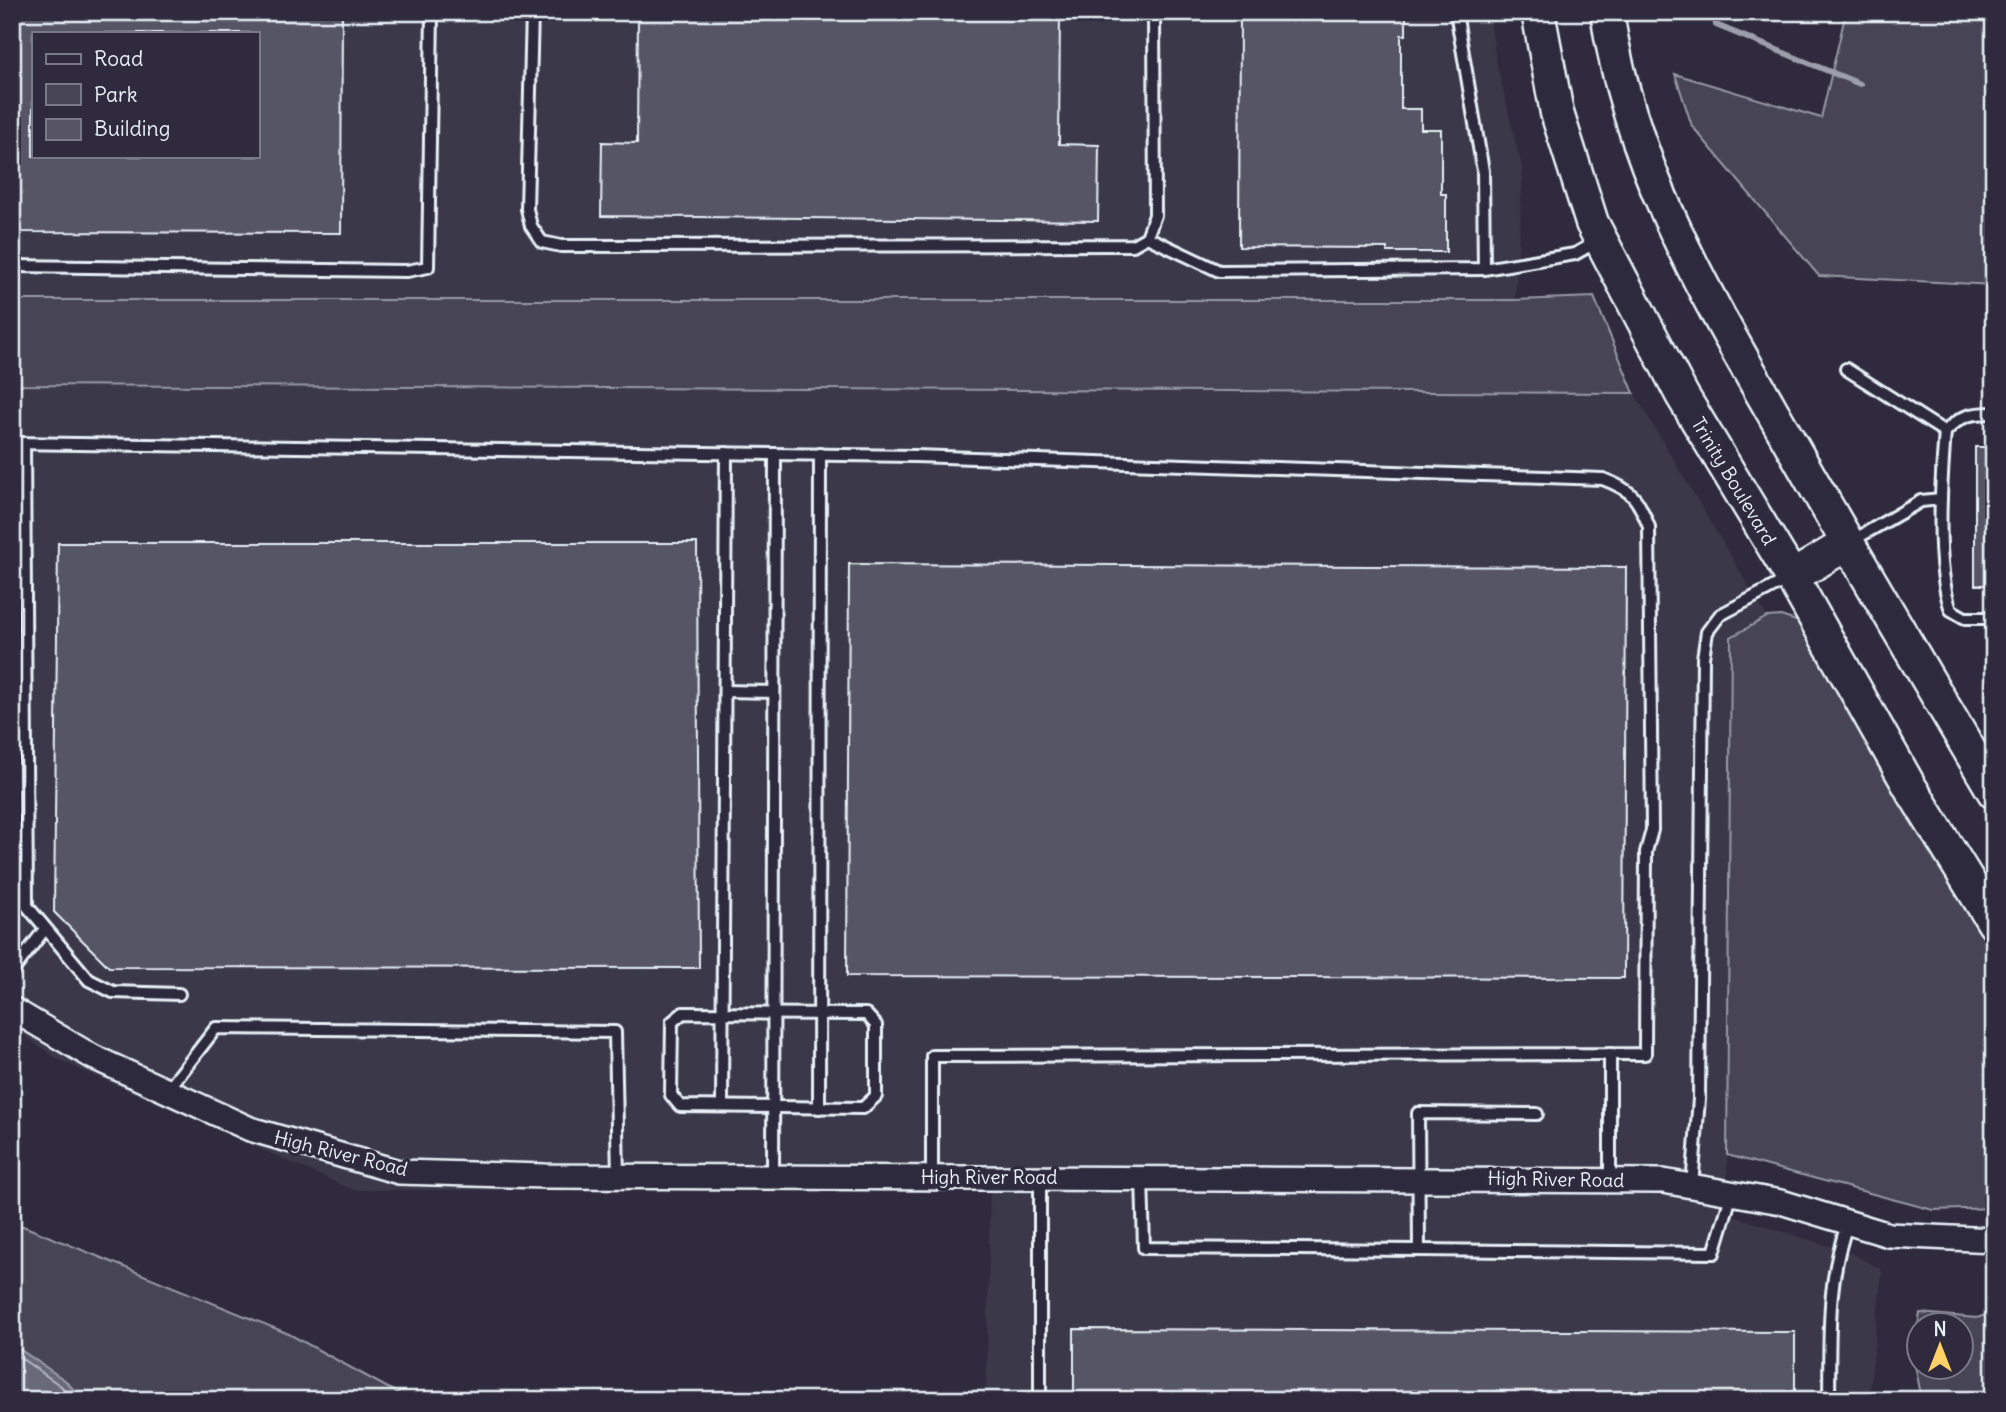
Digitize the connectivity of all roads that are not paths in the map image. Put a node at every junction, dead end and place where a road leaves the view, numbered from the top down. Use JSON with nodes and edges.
{"nodes":[{"id":1,"x":432,"y":12,"type":"edge"},
{"id":2,"x":532,"y":12,"type":"edge"},
{"id":3,"x":1154,"y":12,"type":"edge"},
{"id":4,"x":1456,"y":12,"type":"edge"},
{"id":5,"x":1538,"y":12,"type":"edge"},
{"id":6,"x":1607,"y":12,"type":"edge"},
{"id":7,"x":1147,"y":237,"type":"junction"},
{"id":8,"x":1601,"y":240,"type":"junction"},
{"id":9,"x":12,"y":266,"type":"edge"},
{"id":10,"x":1485,"y":270,"type":"junction"},
{"id":11,"x":1846,"y":369,"type":"dead end"},
{"id":12,"x":1994,"y":413,"type":"edge"},
{"id":13,"x":1945,"y":432,"type":"junction"},
{"id":14,"x":18,"y":443,"type":"edge"},
{"id":15,"x":726,"y":453,"type":"junction"},
{"id":16,"x":775,"y":454,"type":"junction"},
{"id":17,"x":820,"y":454,"type":"junction"},
{"id":18,"x":1941,"y":499,"type":"junction"},
{"id":19,"x":1848,"y":543,"type":"junction"},
{"id":20,"x":1793,"y":577,"type":"junction"},
{"id":21,"x":1994,"y":618,"type":"edge"},
{"id":22,"x":724,"y":691,"type":"junction"},
{"id":23,"x":775,"y":692,"type":"junction"},
{"id":24,"x":1994,"y":792,"type":"edge"},
{"id":25,"x":1994,"y":923,"type":"edge"},
{"id":26,"x":45,"y":929,"type":"junction"},
{"id":27,"x":12,"y":971,"type":"edge"},
{"id":28,"x":179,"y":994,"type":"dead end"},
{"id":29,"x":12,"y":1009,"type":"edge"},
{"id":30,"x":723,"y":1013,"type":"junction"},
{"id":31,"x":774,"y":1014,"type":"junction"},
{"id":32,"x":819,"y":1014,"type":"junction"},
{"id":33,"x":1610,"y":1054,"type":"junction"},
{"id":34,"x":167,"y":1091,"type":"junction"},
{"id":35,"x":722,"y":1106,"type":"junction"},
{"id":36,"x":773,"y":1107,"type":"junction"},
{"id":37,"x":819,"y":1108,"type":"junction"},
{"id":38,"x":1537,"y":1114,"type":"dead end"},
{"id":39,"x":618,"y":1177,"type":"junction"},
{"id":40,"x":773,"y":1177,"type":"junction"},
{"id":41,"x":932,"y":1177,"type":"junction"},
{"id":42,"x":1040,"y":1177,"type":"junction"},
{"id":43,"x":1142,"y":1177,"type":"junction"},
{"id":44,"x":1419,"y":1178,"type":"junction"},
{"id":45,"x":1610,"y":1180,"type":"junction"},
{"id":46,"x":1692,"y":1186,"type":"junction"},
{"id":47,"x":1732,"y":1193,"type":"junction"},
{"id":48,"x":1848,"y":1222,"type":"junction"},
{"id":49,"x":1994,"y":1240,"type":"edge"},
{"id":50,"x":1419,"y":1250,"type":"junction"},
{"id":51,"x":1040,"y":1400,"type":"edge"},
{"id":52,"x":1829,"y":1400,"type":"edge"}],
"edges":[{"from":1,"to":9,"type":"lane"},
{"from":2,"to":7,"type":"lane"},
{"from":3,"to":7,"type":"lane"},
{"from":4,"to":10,"type":"lane"},
{"from":5,"to":8,"type":"main road","name":"Trinity Boulevard"},
{"from":6,"to":19,"type":"main road"},
{"from":7,"to":10,"type":"lane"},
{"from":8,"to":10,"type":"lane"},
{"from":8,"to":20,"type":"main road","name":"Trinity Boulevard"},
{"from":11,"to":13,"type":"lane"},
{"from":12,"to":13,"type":"lane"},
{"from":13,"to":18,"type":"lane"},
{"from":14,"to":15,"type":"lane"},
{"from":14,"to":26,"type":"lane"},
{"from":15,"to":16,"type":"lane"},
{"from":15,"to":22,"type":"lane"},
{"from":16,"to":17,"type":"lane"},
{"from":16,"to":23,"type":"lane"},
{"from":17,"to":32,"type":"lane"},
{"from":17,"to":33,"type":"lane"},
{"from":18,"to":19,"type":"lane"},
{"from":18,"to":21,"type":"lane"},
{"from":19,"to":20,"type":"main road"},
{"from":19,"to":24,"type":"main road"},
{"from":20,"to":25,"type":"main road","name":"Trinity Boulevard"},
{"from":20,"to":46,"type":"lane"},
{"from":22,"to":23,"type":"lane"},
{"from":22,"to":30,"type":"lane"},
{"from":23,"to":31,"type":"lane"},
{"from":26,"to":27,"type":"lane"},
{"from":26,"to":28,"type":"lane"},
{"from":29,"to":34,"type":"street","name":"High River Road"},
{"from":30,"to":31,"type":"lane"},
{"from":30,"to":35,"type":"lane"},
{"from":30,"to":35,"type":"lane"},
{"from":31,"to":32,"type":"lane"},
{"from":31,"to":36,"type":"lane"},
{"from":32,"to":37,"type":"lane"},
{"from":32,"to":37,"type":"lane"},
{"from":33,"to":41,"type":"lane"},
{"from":33,"to":45,"type":"lane"},
{"from":34,"to":39,"type":"street","name":"High River Road"},
{"from":34,"to":39,"type":"lane"},
{"from":35,"to":36,"type":"lane"},
{"from":36,"to":37,"type":"lane"},
{"from":36,"to":40,"type":"lane"},
{"from":38,"to":44,"type":"lane"},
{"from":39,"to":40,"type":"street","name":"High River Road"},
{"from":40,"to":41,"type":"street","name":"High River Road"},
{"from":41,"to":42,"type":"street","name":"High River Road"},
{"from":42,"to":43,"type":"street","name":"High River Road"},
{"from":42,"to":51,"type":"lane"},
{"from":43,"to":44,"type":"street","name":"High River Road"},
{"from":43,"to":50,"type":"lane"},
{"from":44,"to":45,"type":"street","name":"High River Road"},
{"from":44,"to":50,"type":"lane"},
{"from":45,"to":46,"type":"street","name":"High River Road"},
{"from":46,"to":47,"type":"street","name":"High River Road"},
{"from":47,"to":48,"type":"street","name":"High River Road"},
{"from":47,"to":50,"type":"lane"},
{"from":48,"to":49,"type":"street","name":"High River Road"},
{"from":48,"to":52,"type":"lane"}]}
